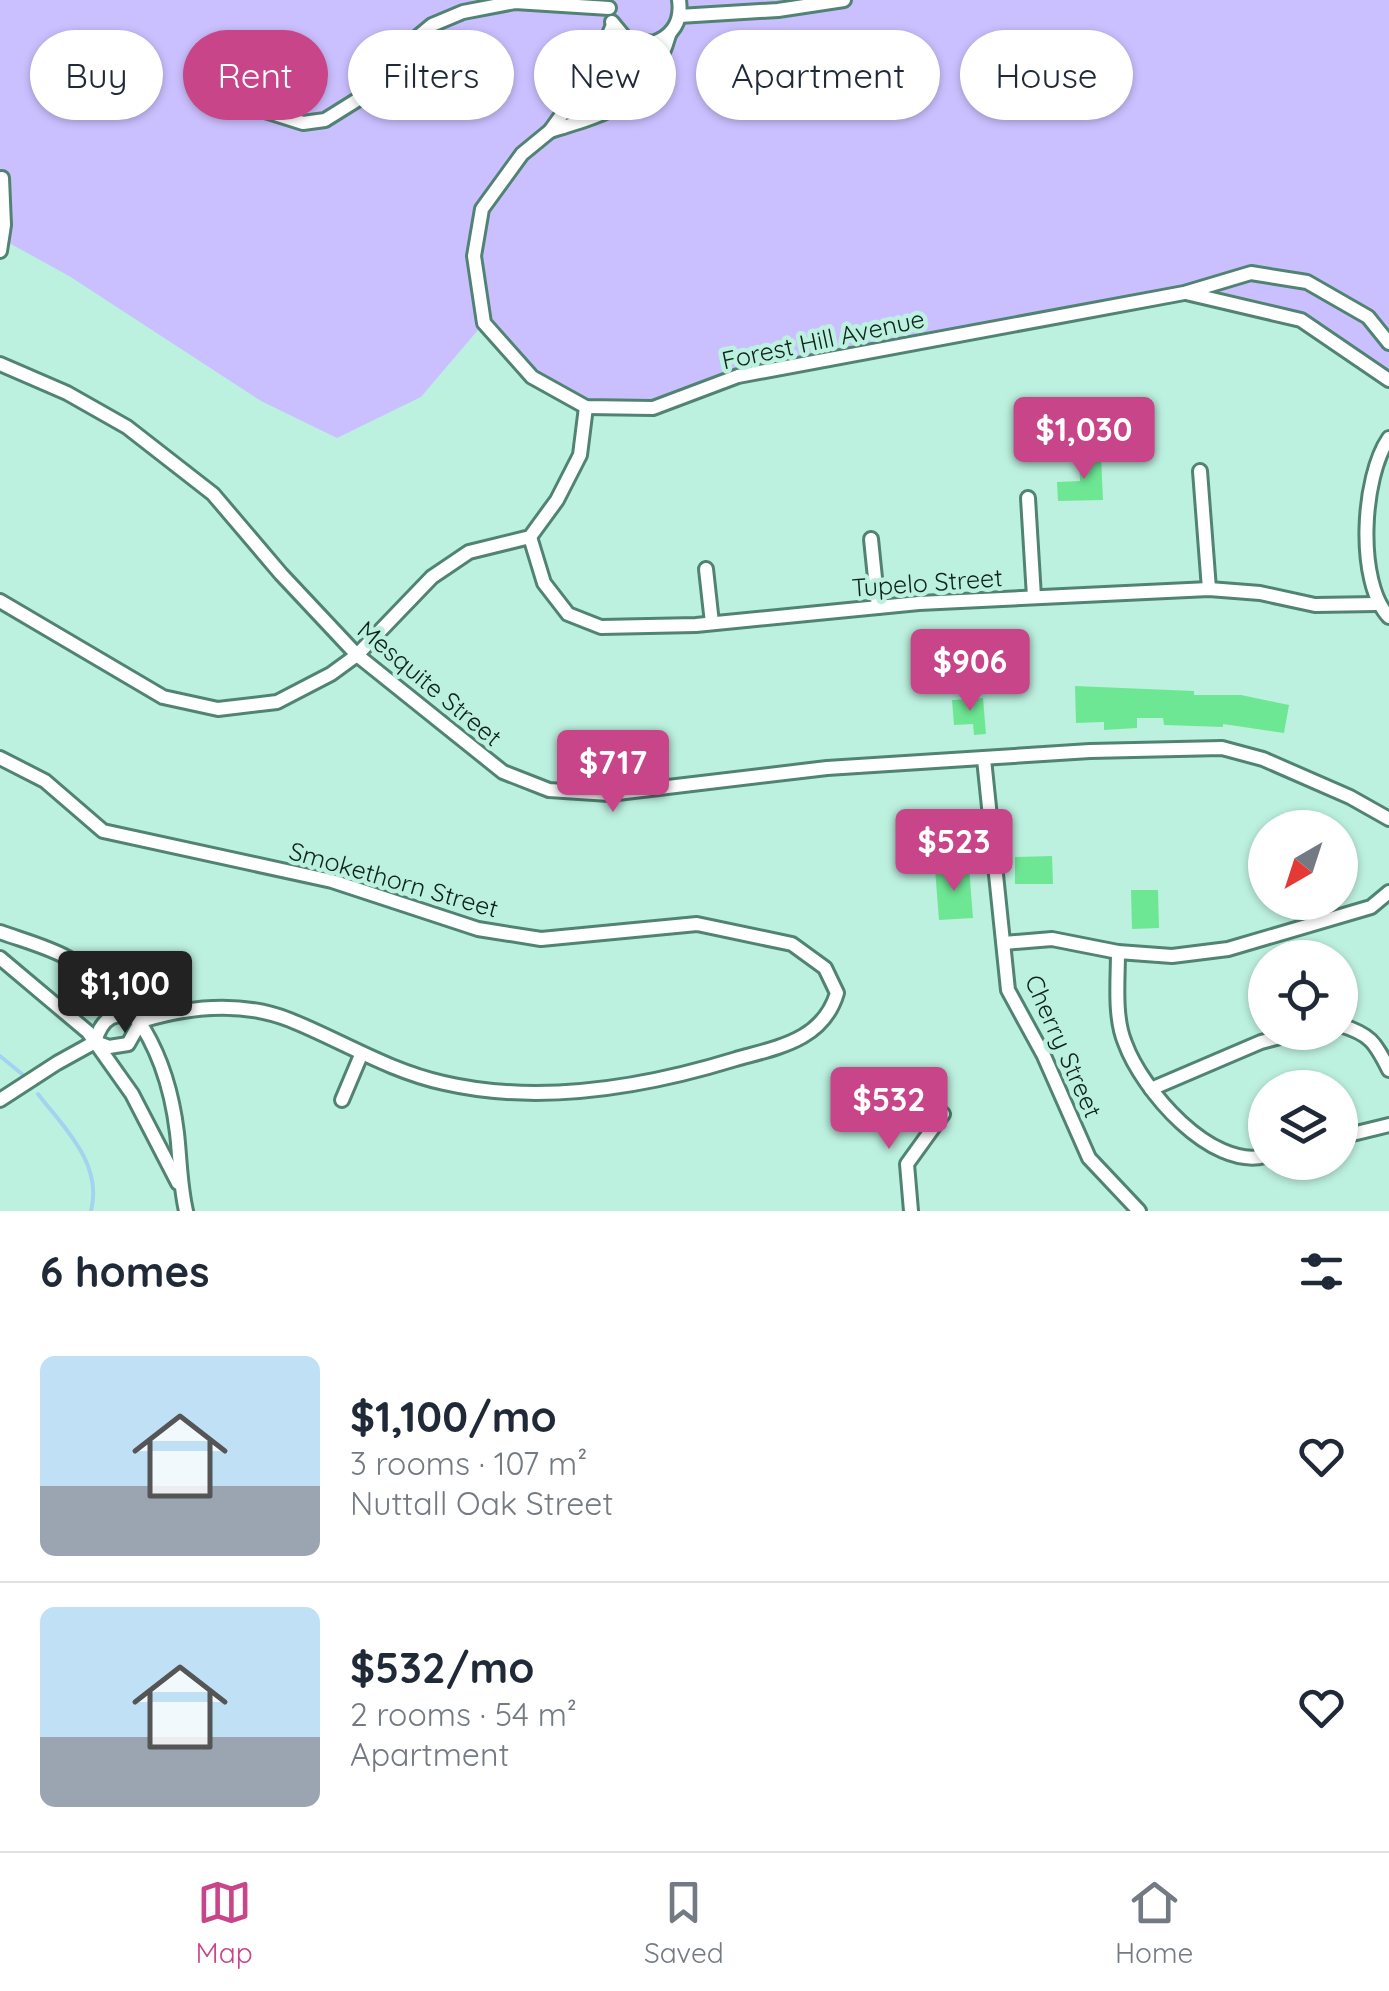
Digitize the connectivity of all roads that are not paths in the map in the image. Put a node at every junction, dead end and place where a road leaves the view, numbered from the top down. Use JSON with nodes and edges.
{"nodes":[{"id":1,"x":679,"y":0,"type":"edge"},
{"id":2,"x":844,"y":0,"type":"edge"},
{"id":3,"x":610,"y":4,"type":"edge"},
{"id":4,"x":679,"y":16,"type":"junction"},
{"id":5,"x":614,"y":26,"type":"junction"},
{"id":6,"x":618,"y":30,"type":"edge"},
{"id":7,"x":672,"y":30,"type":"edge"},
{"id":8,"x":328,"y":118,"type":"edge"},
{"id":9,"x":291,"y":120,"type":"edge"},
{"id":10,"x":325,"y":120,"type":"edge"},
{"id":11,"x":587,"y":120,"type":"edge"},
{"id":12,"x":550,"y":130,"type":"junction"},
{"id":13,"x":2,"y":178,"type":"edge"},
{"id":14,"x":0,"y":251,"type":"edge"},
{"id":15,"x":1184,"y":292,"type":"junction"},
{"id":16,"x":1389,"y":342,"type":"edge"},
{"id":17,"x":0,"y":364,"type":"edge"},
{"id":18,"x":1389,"y":380,"type":"edge"},
{"id":19,"x":586,"y":407,"type":"junction"},
{"id":20,"x":1389,"y":438,"type":"edge"},
{"id":21,"x":1200,"y":472,"type":"dead end"},
{"id":22,"x":1028,"y":498,"type":"dead end"},
{"id":23,"x":530,"y":537,"type":"junction"},
{"id":24,"x":871,"y":539,"type":"dead end"},
{"id":25,"x":706,"y":569,"type":"dead end"},
{"id":26,"x":1209,"y":588,"type":"junction"},
{"id":27,"x":1034,"y":598,"type":"junction"},
{"id":28,"x":0,"y":601,"type":"edge"},
{"id":29,"x":1377,"y":604,"type":"junction"},
{"id":30,"x":878,"y":607,"type":"junction"},
{"id":31,"x":1389,"y":617,"type":"edge"},
{"id":32,"x":712,"y":623,"type":"junction"},
{"id":33,"x":356,"y":655,"type":"junction"},
{"id":34,"x":0,"y":758,"type":"edge"},
{"id":35,"x":984,"y":759,"type":"junction"},
{"id":36,"x":1389,"y":820,"type":"edge"},
{"id":37,"x":1389,"y":892,"type":"edge"},
{"id":38,"x":0,"y":932,"type":"edge"},
{"id":39,"x":1004,"y":943,"type":"junction"},
{"id":40,"x":1118,"y":952,"type":"junction"},
{"id":41,"x":0,"y":958,"type":"edge"},
{"id":42,"x":142,"y":1020,"type":"junction"},
{"id":43,"x":1358,"y":1030,"type":"edge"},
{"id":44,"x":96,"y":1042,"type":"junction"},
{"id":45,"x":1248,"y":1048,"type":"edge"},
{"id":46,"x":362,"y":1055,"type":"junction"},
{"id":47,"x":1389,"y":1070,"type":"edge"},
{"id":48,"x":1151,"y":1089,"type":"junction"},
{"id":49,"x":0,"y":1100,"type":"edge"},
{"id":50,"x":342,"y":1100,"type":"dead end"},
{"id":51,"x":943,"y":1114,"type":"dead end"},
{"id":52,"x":1389,"y":1125,"type":"edge"},
{"id":53,"x":1358,"y":1133,"type":"edge"},
{"id":54,"x":1248,"y":1159,"type":"edge"},
{"id":55,"x":181,"y":1189,"type":"junction"},
{"id":56,"x":186,"y":1211,"type":"edge"},
{"id":57,"x":911,"y":1211,"type":"edge"},
{"id":58,"x":1139,"y":1211,"type":"edge"}],
"edges":[{"from":1,"to":4,"type":"street"},
{"from":2,"to":4,"type":"street"},
{"from":3,"to":5,"type":"street"},
{"from":3,"to":8,"type":"street"},
{"from":4,"to":7,"type":"street","name":"Forest Hill Avenue"},
{"from":5,"to":6,"type":"street"},
{"from":5,"to":12,"type":"street","name":"Forest Hill Avenue"},
{"from":9,"to":10,"type":"street"},
{"from":11,"to":12,"type":"street","name":"Forest Hill Avenue"},
{"from":12,"to":19,"type":"street","name":"Forest Hill Avenue"},
{"from":13,"to":14,"type":"street"},
{"from":15,"to":16,"type":"street","name":"Forest Hill Avenue"},
{"from":15,"to":18,"type":"street","name":"Forest Hill Avenue"},
{"from":15,"to":19,"type":"street","name":"Forest Hill Avenue"},
{"from":17,"to":33,"type":"street","name":"Mesquite Street"},
{"from":19,"to":23,"type":"street"},
{"from":20,"to":29,"type":"street"},
{"from":21,"to":26,"type":"street"},
{"from":22,"to":27,"type":"street"},
{"from":23,"to":32,"type":"street","name":"Tupelo Street"},
{"from":23,"to":33,"type":"street"},
{"from":24,"to":30,"type":"street"},
{"from":25,"to":32,"type":"street"},
{"from":26,"to":27,"type":"street","name":"Tupelo Street"},
{"from":26,"to":29,"type":"street","name":"Tupelo Street"},
{"from":27,"to":30,"type":"street","name":"Tupelo Street"},
{"from":28,"to":33,"type":"street"},
{"from":29,"to":31,"type":"street"},
{"from":30,"to":32,"type":"street","name":"Tupelo Street"},
{"from":33,"to":35,"type":"street","name":"Mesquite Street"},
{"from":34,"to":46,"type":"street","name":"Smokethorn Street"},
{"from":35,"to":36,"type":"street","name":"Mesquite Street"},
{"from":35,"to":39,"type":"street","name":"Cherry Street"},
{"from":37,"to":40,"type":"street"},
{"from":38,"to":42,"type":"street"},
{"from":39,"to":40,"type":"street"},
{"from":39,"to":58,"type":"street","name":"Cherry Street"},
{"from":40,"to":48,"type":"street"},
{"from":41,"to":44,"type":"street"},
{"from":42,"to":44,"type":"street"},
{"from":42,"to":44,"type":"street"},
{"from":42,"to":46,"type":"street"},
{"from":42,"to":55,"type":"street"},
{"from":43,"to":47,"type":"street"},
{"from":44,"to":49,"type":"street"},
{"from":44,"to":55,"type":"street"},
{"from":45,"to":48,"type":"street"},
{"from":46,"to":50,"type":"street"},
{"from":48,"to":54,"type":"street"},
{"from":51,"to":57,"type":"street"},
{"from":52,"to":53,"type":"street"},
{"from":55,"to":56,"type":"street"}]}
